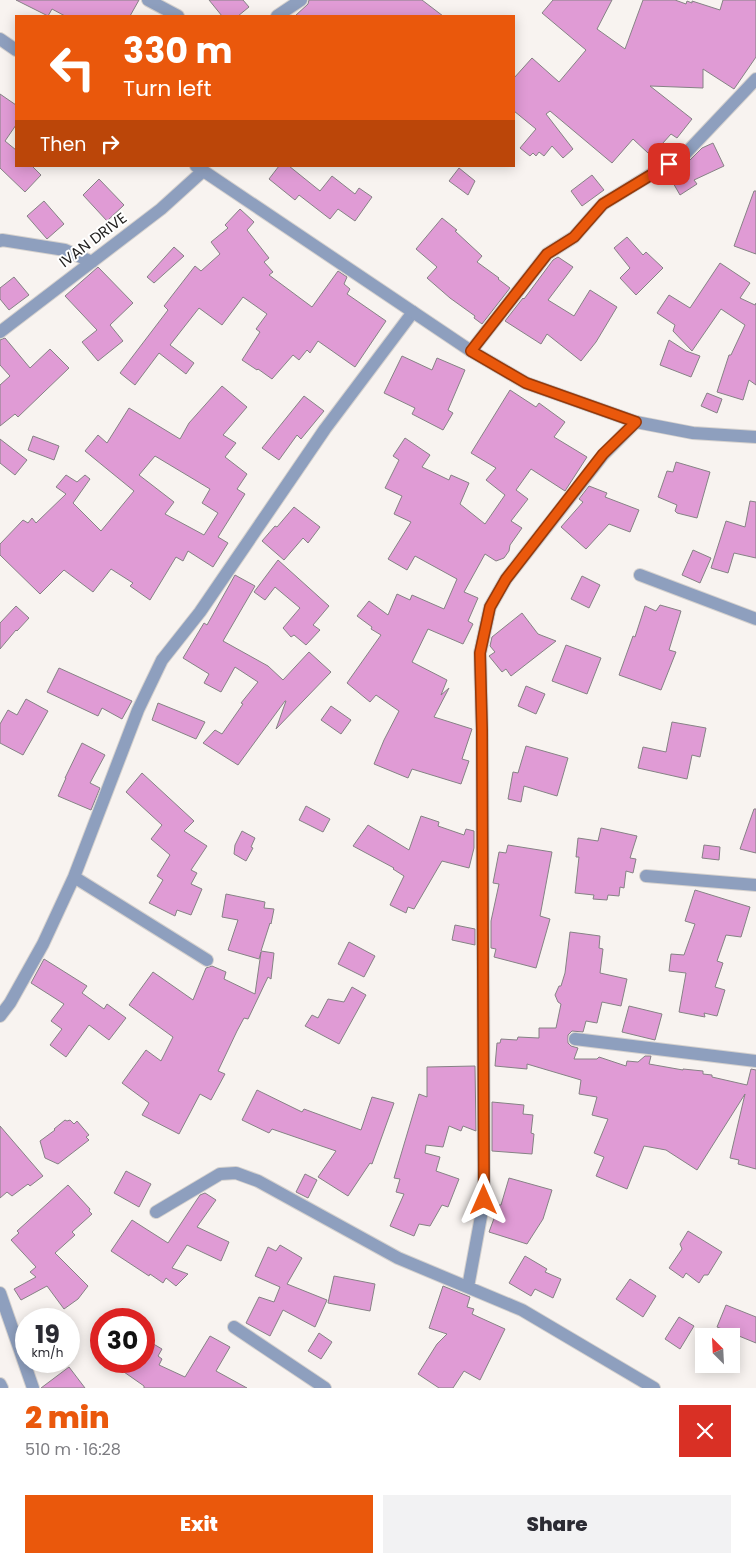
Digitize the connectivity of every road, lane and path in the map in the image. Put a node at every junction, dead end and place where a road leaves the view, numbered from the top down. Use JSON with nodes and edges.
{"nodes":[{"id":1,"x":148,"y":0,"type":"edge"},
{"id":2,"x":301,"y":0,"type":"edge"},
{"id":3,"x":176,"y":15,"type":"edge"},
{"id":4,"x":278,"y":15,"type":"edge"},
{"id":5,"x":0,"y":40,"type":"edge"},
{"id":6,"x":15,"y":49,"type":"edge"},
{"id":7,"x":756,"y":79,"type":"edge"},
{"id":8,"x":199,"y":169,"type":"edge"},
{"id":9,"x":0,"y":241,"type":"edge"},
{"id":10,"x":92,"y":262,"type":"junction"},
{"id":11,"x":414,"y":312,"type":"junction"},
{"id":12,"x":0,"y":332,"type":"edge"},
{"id":13,"x":471,"y":351,"type":"junction"},
{"id":14,"x":636,"y":422,"type":"junction"},
{"id":15,"x":756,"y":437,"type":"edge"},
{"id":16,"x":640,"y":575,"type":"dead end"},
{"id":17,"x":756,"y":619,"type":"edge"},
{"id":18,"x":646,"y":876,"type":"dead end"},
{"id":19,"x":74,"y":878,"type":"junction"},
{"id":20,"x":756,"y":885,"type":"edge"},
{"id":21,"x":207,"y":960,"type":"dead end"},
{"id":22,"x":0,"y":1016,"type":"edge"},
{"id":23,"x":575,"y":1039,"type":"dead end"},
{"id":24,"x":756,"y":1062,"type":"edge"},
{"id":25,"x":156,"y":1212,"type":"dead end"},
{"id":26,"x":468,"y":1287,"type":"junction"},
{"id":27,"x":0,"y":1293,"type":"edge"},
{"id":28,"x":234,"y":1327,"type":"dead end"},
{"id":29,"x":0,"y":1384,"type":"edge"},
{"id":30,"x":2,"y":1388,"type":"edge"},
{"id":31,"x":33,"y":1388,"type":"edge"},
{"id":32,"x":325,"y":1388,"type":"edge"},
{"id":33,"x":654,"y":1388,"type":"edge"}],
"edges":[{"from":1,"to":3,"type":"street"},
{"from":2,"to":4,"type":"street"},
{"from":5,"to":6,"type":"street"},
{"from":7,"to":13,"type":"street"},
{"from":8,"to":10,"type":"street","name":"IVAN DRIVE"},
{"from":8,"to":11,"type":"street"},
{"from":9,"to":10,"type":"street"},
{"from":10,"to":12,"type":"street","name":"IVAN DRIVE"},
{"from":11,"to":13,"type":"street"},
{"from":11,"to":19,"type":"street"},
{"from":13,"to":14,"type":"street"},
{"from":14,"to":15,"type":"street"},
{"from":14,"to":26,"type":"street"},
{"from":16,"to":17,"type":"street"},
{"from":18,"to":20,"type":"street"},
{"from":19,"to":21,"type":"street"},
{"from":19,"to":22,"type":"street"},
{"from":23,"to":24,"type":"street"},
{"from":25,"to":26,"type":"street"},
{"from":26,"to":33,"type":"street"},
{"from":27,"to":31,"type":"street"},
{"from":28,"to":32,"type":"street"},
{"from":29,"to":30,"type":"street"}]}
